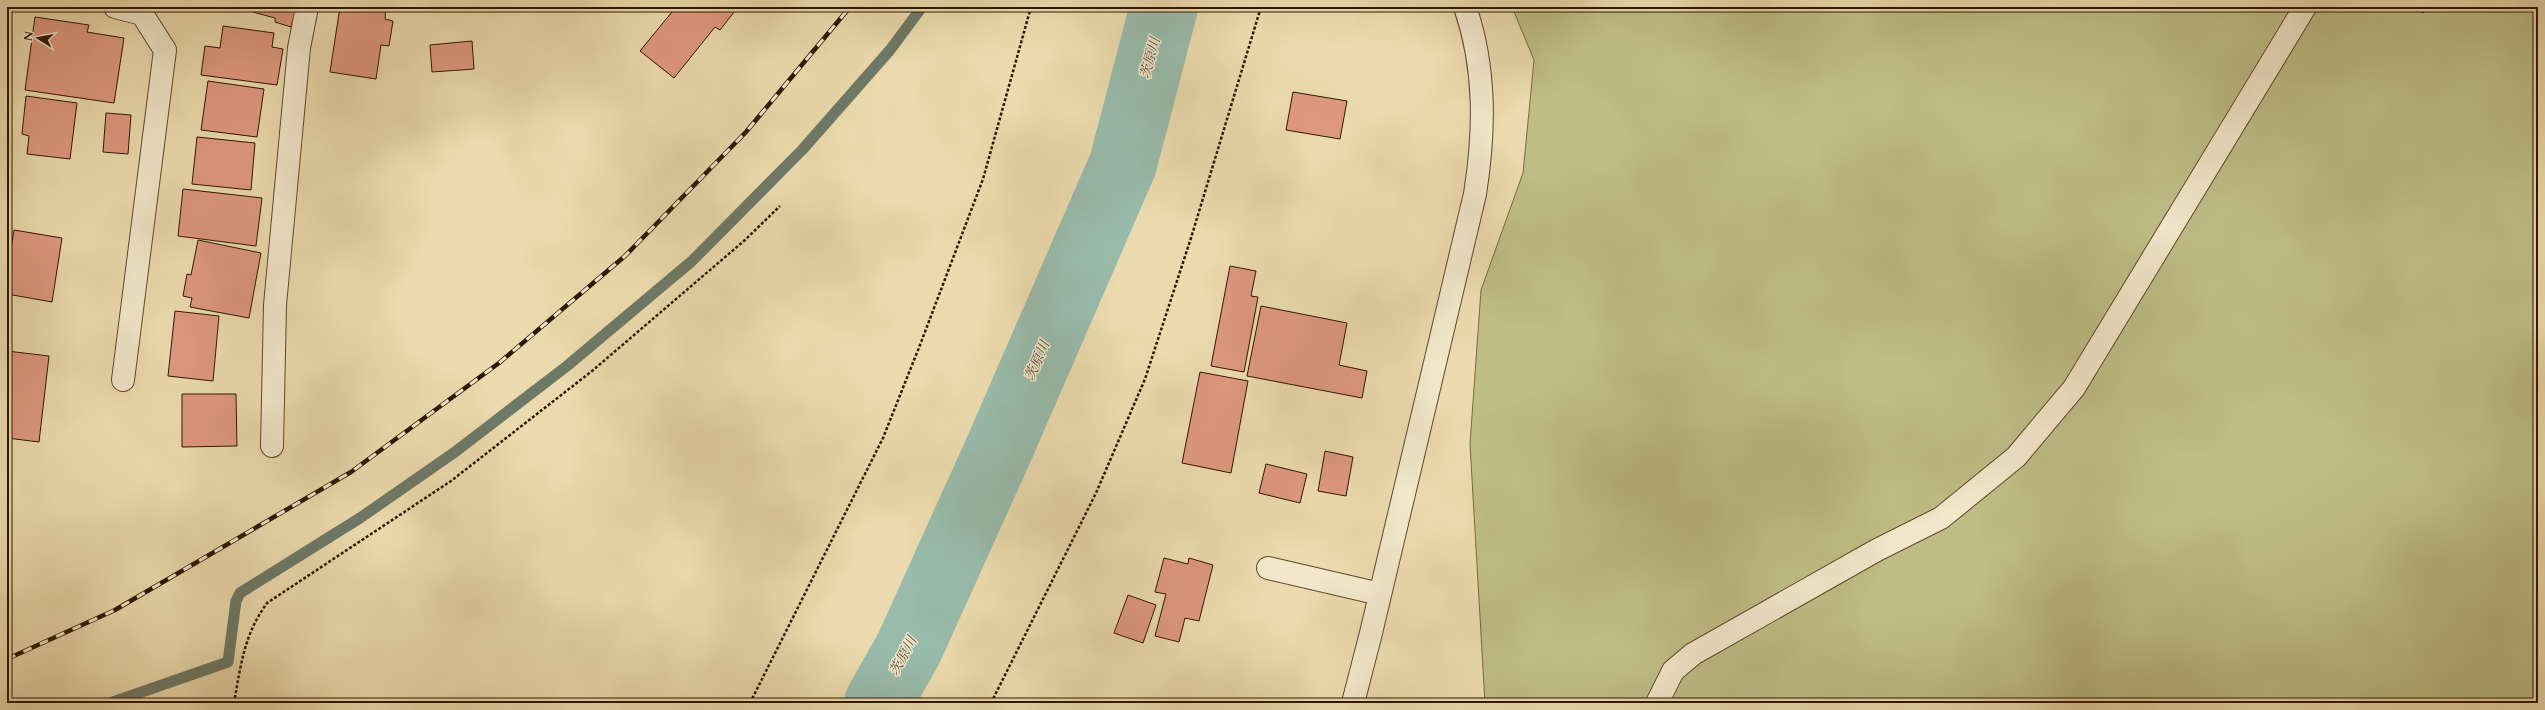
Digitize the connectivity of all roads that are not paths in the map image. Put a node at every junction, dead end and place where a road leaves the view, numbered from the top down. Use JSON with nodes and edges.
{"nodes":[{"id":1,"x":115,"y":7,"type":"edge"},
{"id":2,"x":308,"y":7,"type":"edge"},
{"id":3,"x":1466,"y":7,"type":"edge"},
{"id":4,"x":2305,"y":7,"type":"edge"},
{"id":5,"x":123,"y":380,"type":"dead end"},
{"id":6,"x":272,"y":446,"type":"dead end"},
{"id":7,"x":1268,"y":568,"type":"dead end"},
{"id":8,"x":1380,"y":594,"type":"junction"},
{"id":9,"x":1353,"y":703,"type":"edge"},
{"id":10,"x":1657,"y":703,"type":"edge"}],
"edges":[{"from":1,"to":5,"type":"street"},
{"from":2,"to":6,"type":"street"},
{"from":3,"to":8,"type":"street"},
{"from":4,"to":10,"type":"street"},
{"from":7,"to":8,"type":"street"},
{"from":8,"to":9,"type":"street"}]}
